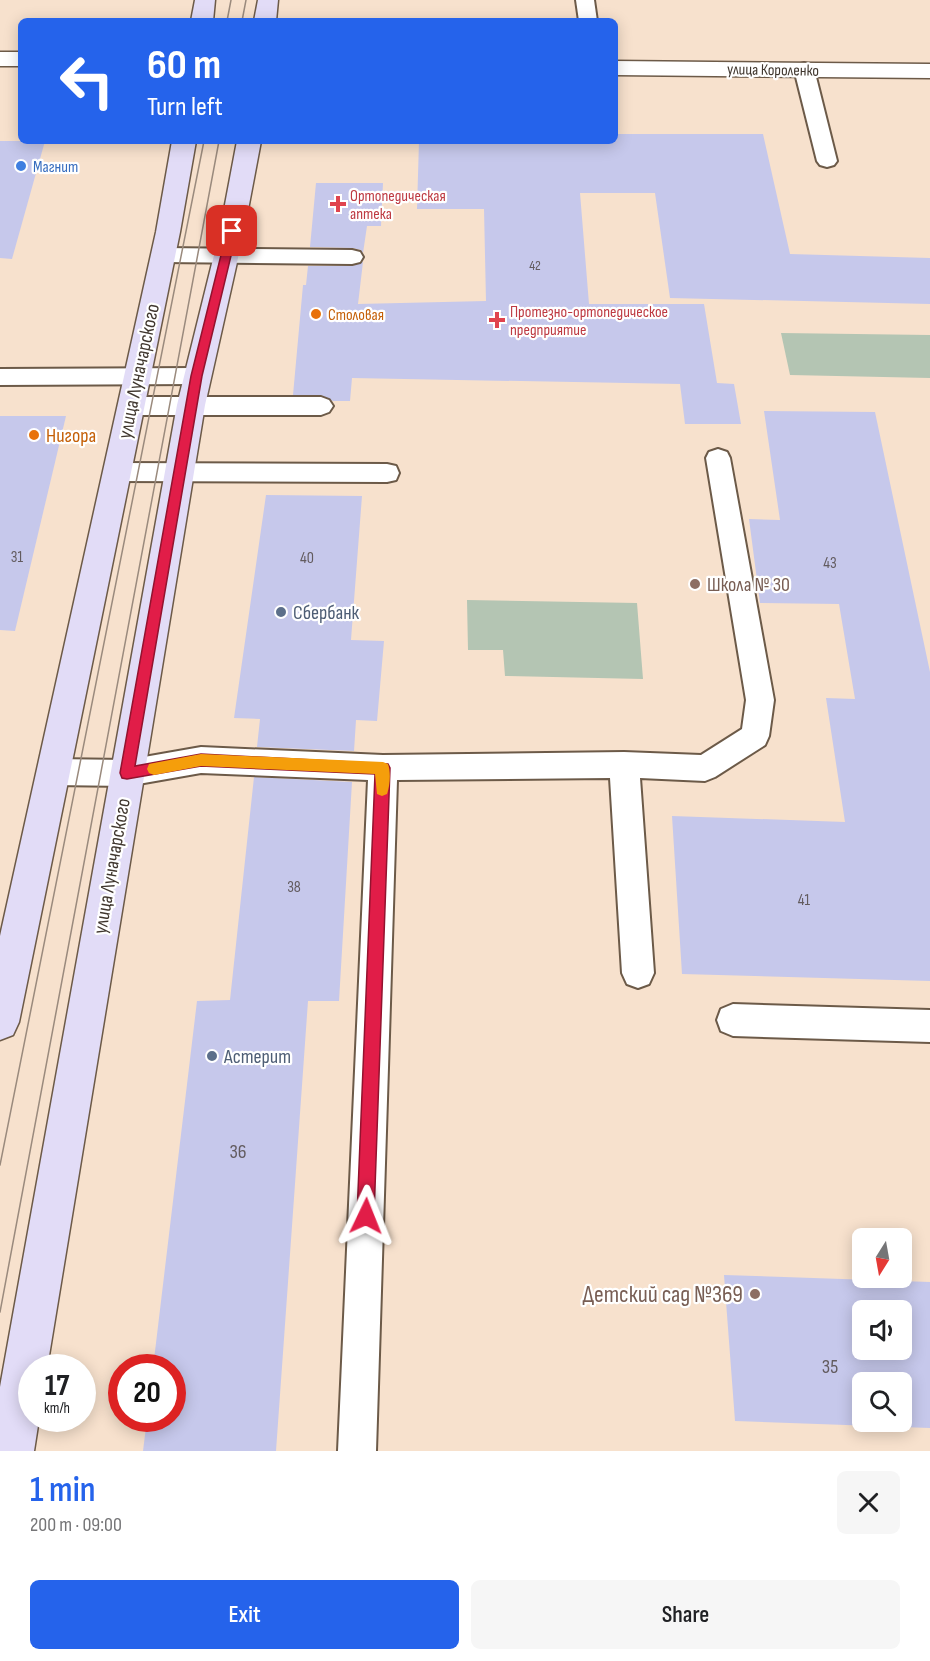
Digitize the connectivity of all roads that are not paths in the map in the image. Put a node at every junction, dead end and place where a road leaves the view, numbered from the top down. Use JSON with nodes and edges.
{"nodes":[{"id":1,"x":205,"y":0,"type":"edge"},
{"id":2,"x":268,"y":0,"type":"edge"},
{"id":3,"x":585,"y":0,"type":"edge"},
{"id":4,"x":202,"y":18,"type":"edge"},
{"id":5,"x":265,"y":18,"type":"edge"},
{"id":6,"x":588,"y":18,"type":"edge"},
{"id":7,"x":0,"y":59,"type":"edge"},
{"id":8,"x":18,"y":59,"type":"edge"},
{"id":9,"x":618,"y":68,"type":"edge"},
{"id":10,"x":804,"y":69,"type":"junction"},
{"id":11,"x":930,"y":71,"type":"edge"},
{"id":12,"x":183,"y":144,"type":"edge"},
{"id":13,"x":248,"y":144,"type":"edge"},
{"id":14,"x":827,"y":161,"type":"dead end"},
{"id":15,"x":163,"y":255,"type":"junction"},
{"id":16,"x":225,"y":255,"type":"junction"},
{"id":17,"x":352,"y":257,"type":"dead end"},
{"id":18,"x":0,"y":378,"type":"edge"},
{"id":19,"x":194,"y":390,"type":"junction"},
{"id":20,"x":134,"y":392,"type":"junction"},
{"id":21,"x":321,"y":406,"type":"dead end"},
{"id":22,"x":718,"y":458,"type":"dead end"},
{"id":23,"x":179,"y":471,"type":"junction"},
{"id":24,"x":116,"y":472,"type":"junction"},
{"id":25,"x":387,"y":473,"type":"dead end"},
{"id":26,"x":624,"y":765,"type":"junction"},
{"id":27,"x":383,"y":768,"type":"junction"},
{"id":28,"x":53,"y":772,"type":"junction"},
{"id":29,"x":127,"y":773,"type":"junction"},
{"id":30,"x":638,"y":973,"type":"dead end"},
{"id":31,"x":733,"y":1020,"type":"dead end"},
{"id":32,"x":0,"y":1022,"type":"edge"},
{"id":33,"x":930,"y":1026,"type":"edge"},
{"id":34,"x":11,"y":1451,"type":"edge"},
{"id":35,"x":357,"y":1451,"type":"edge"}],
"edges":[{"from":1,"to":4,"type":"street"},
{"from":2,"to":5,"type":"street"},
{"from":3,"to":6,"type":"lane"},
{"from":7,"to":8,"type":"street"},
{"from":9,"to":10,"type":"street","name":"улица Короленко"},
{"from":10,"to":11,"type":"street","name":"улица Короленко"},
{"from":10,"to":14,"type":"lane"},
{"from":12,"to":15,"type":"street","name":"улица Луначарского"},
{"from":13,"to":16,"type":"street","name":"улица Луначарского"},
{"from":15,"to":16,"type":"lane"},
{"from":15,"to":20,"type":"street","name":"улица Луначарского"},
{"from":16,"to":17,"type":"lane"},
{"from":16,"to":19,"type":"street","name":"улица Луначарского"},
{"from":18,"to":20,"type":"lane"},
{"from":19,"to":20,"type":"lane"},
{"from":19,"to":21,"type":"lane"},
{"from":19,"to":23,"type":"street","name":"улица Луначарского"},
{"from":20,"to":24,"type":"street","name":"улица Луначарского"},
{"from":22,"to":26,"type":"lane"},
{"from":23,"to":24,"type":"lane"},
{"from":23,"to":25,"type":"lane"},
{"from":23,"to":29,"type":"street","name":"улица Луначарского"},
{"from":24,"to":28,"type":"street","name":"улица Луначарского"},
{"from":26,"to":27,"type":"lane"},
{"from":26,"to":30,"type":"lane"},
{"from":27,"to":29,"type":"lane"},
{"from":27,"to":35,"type":"lane"},
{"from":28,"to":29,"type":"lane"},
{"from":28,"to":32,"type":"street","name":"улица Луначарского"},
{"from":29,"to":34,"type":"street","name":"улица Луначарского"},
{"from":31,"to":33,"type":"lane"}]}
